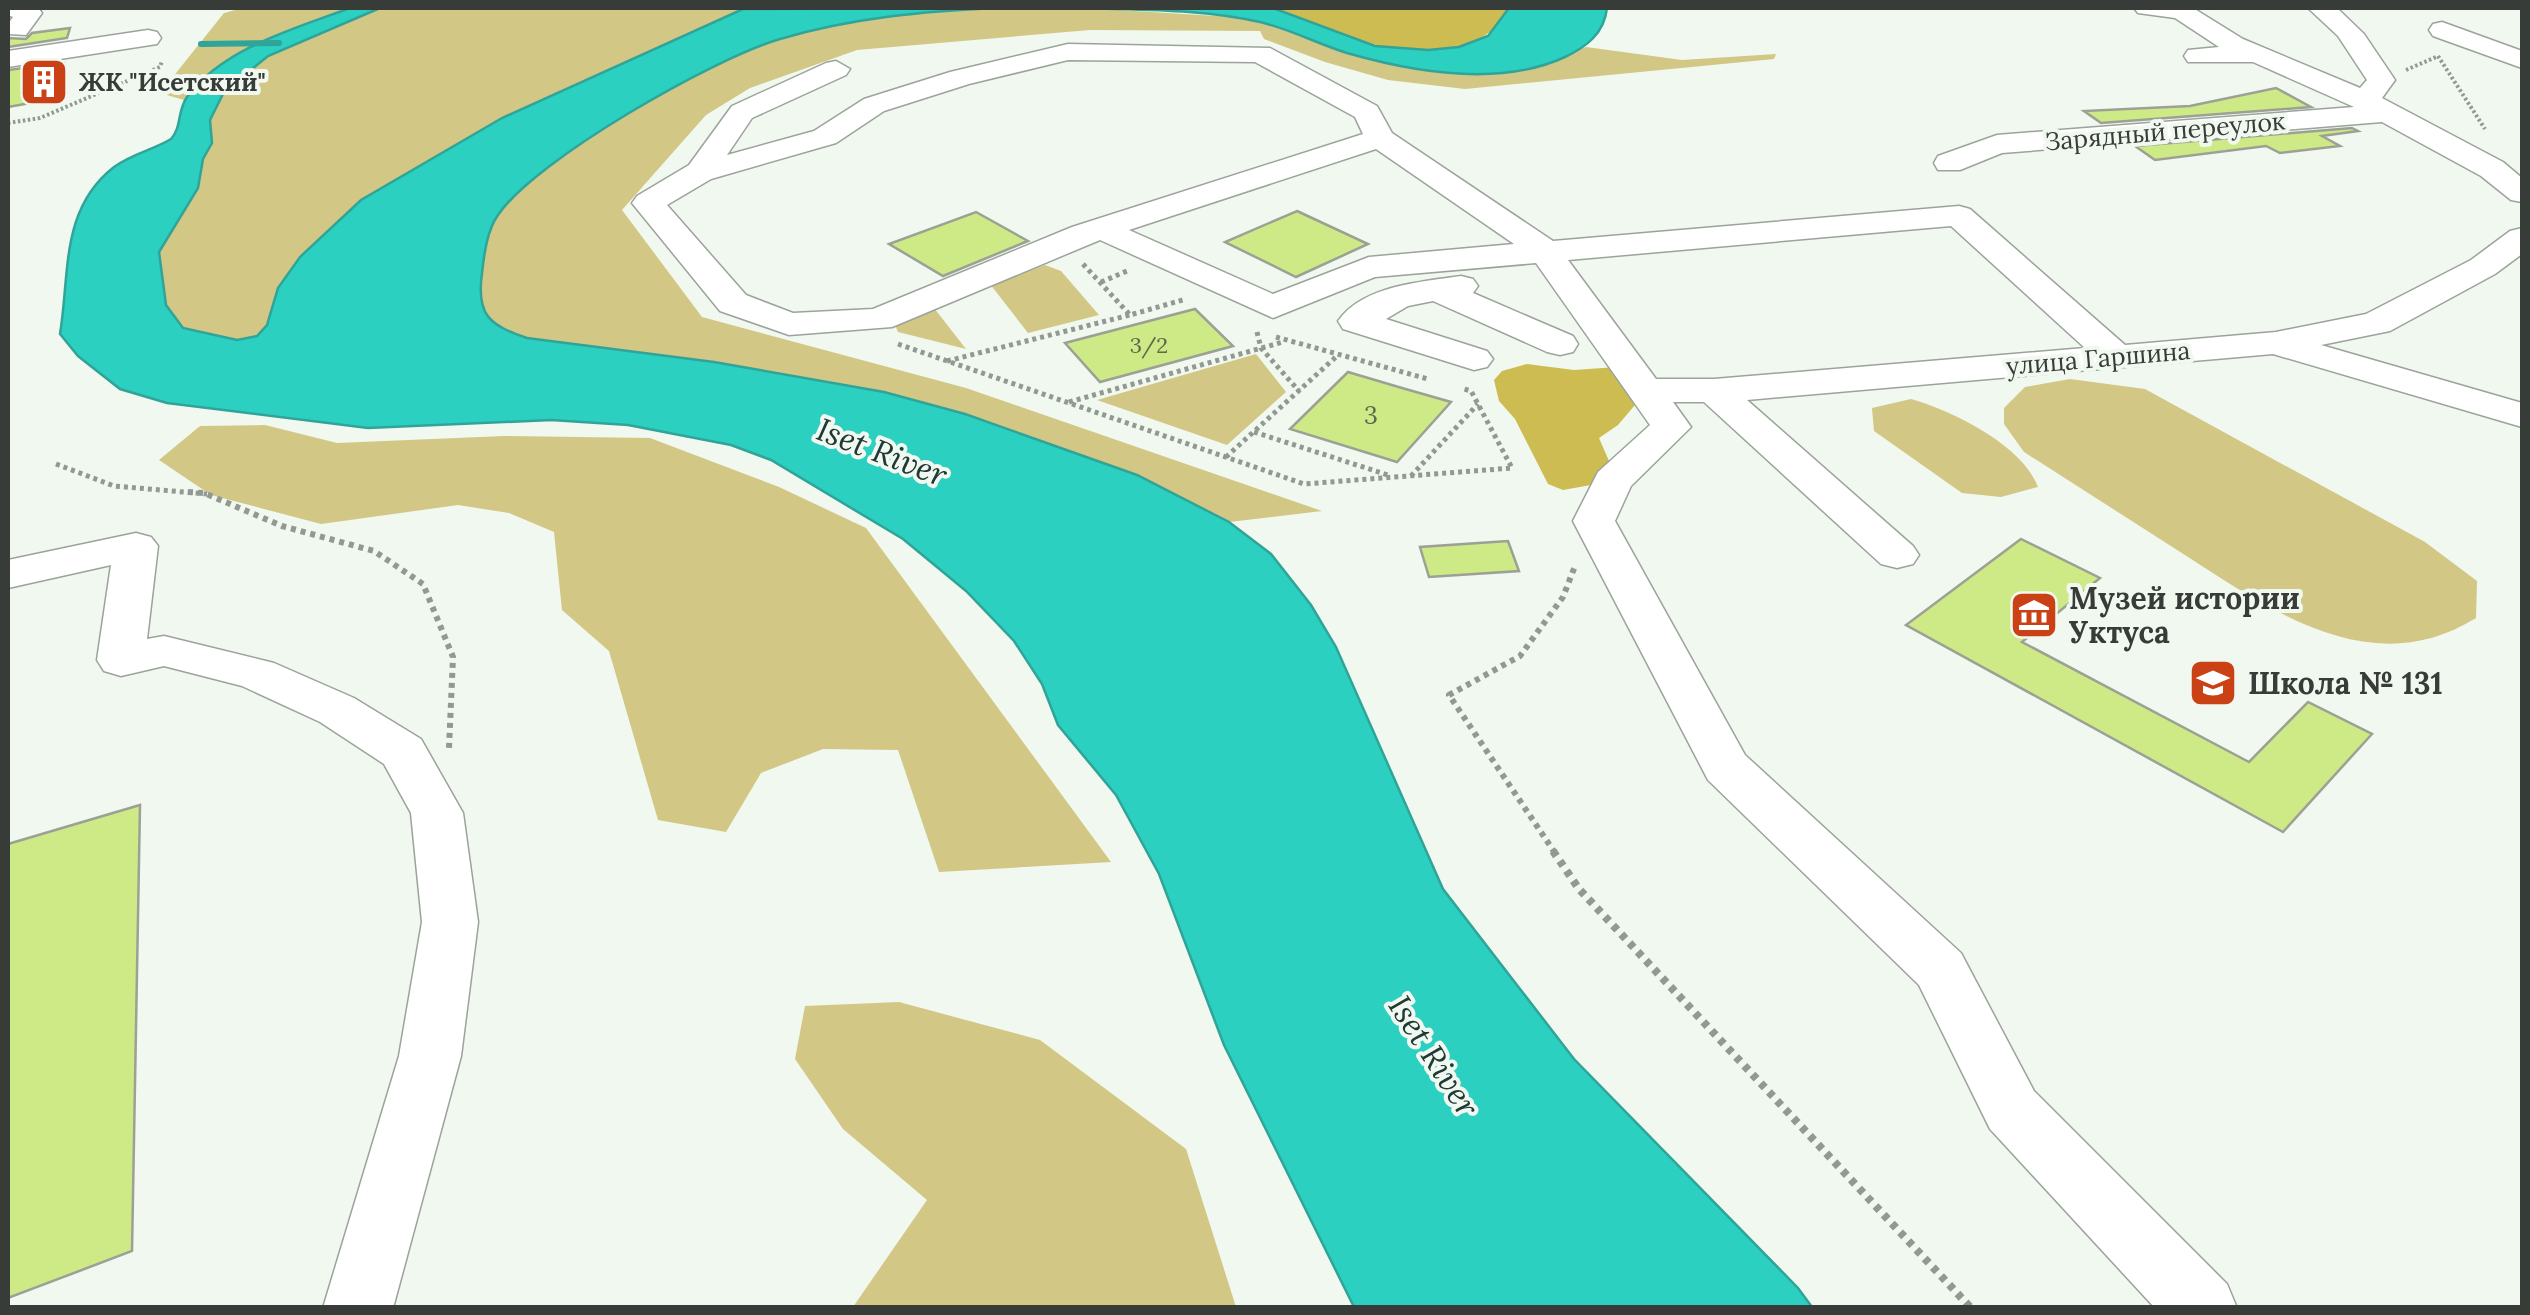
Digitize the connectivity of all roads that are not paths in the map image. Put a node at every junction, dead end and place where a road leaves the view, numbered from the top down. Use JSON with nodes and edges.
{"nodes":[{"id":1,"x":2321,"y":8,"type":"edge"},
{"id":2,"x":2167,"y":11,"type":"edge"},
{"id":3,"x":2442,"y":30,"type":"road end"},
{"id":4,"x":156,"y":45,"type":"road end"},
{"id":5,"x":2256,"y":54,"type":"junction"},
{"id":6,"x":2198,"y":56,"type":"dead end"},
{"id":7,"x":8,"y":59,"type":"edge"},
{"id":8,"x":2522,"y":60,"type":"edge"},
{"id":9,"x":836,"y":68,"type":"dead end"},
{"id":10,"x":2374,"y":107,"type":"junction"},
{"id":11,"x":1380,"y":138,"type":"junction"},
{"id":12,"x":1950,"y":163,"type":"dead end"},
{"id":13,"x":700,"y":172,"type":"junction"},
{"id":14,"x":2522,"y":193,"type":"edge"},
{"id":15,"x":2522,"y":238,"type":"edge"},
{"id":16,"x":1118,"y":248,"type":"road end"},
{"id":17,"x":1544,"y":250,"type":"junction"},
{"id":18,"x":1478,"y":256,"type":"junction"},
{"id":19,"x":1436,"y":290,"type":"junction"},
{"id":20,"x":2276,"y":343,"type":"junction"},
{"id":21,"x":1560,"y":344,"type":"dead end"},
{"id":22,"x":2116,"y":356,"type":"junction"},
{"id":23,"x":1463,"y":372,"type":"road end"},
{"id":24,"x":1648,"y":390,"type":"junction"},
{"id":25,"x":1714,"y":391,"type":"junction"},
{"id":26,"x":2522,"y":414,"type":"edge"},
{"id":27,"x":1896,"y":555,"type":"dead end"},
{"id":28,"x":8,"y":574,"type":"edge"},
{"id":29,"x":358,"y":1308,"type":"edge"},
{"id":30,"x":2202,"y":1308,"type":"edge"}],
"edges":[{"from":1,"to":10,"type":"street"},
{"from":2,"to":5,"type":"street"},
{"from":3,"to":8,"type":"street"},
{"from":4,"to":7,"type":"street"},
{"from":5,"to":6,"type":"street"},
{"from":5,"to":10,"type":"street"},
{"from":9,"to":13,"type":"street"},
{"from":10,"to":12,"type":"street","name":"Зарядный переулок"},
{"from":10,"to":14,"type":"street"},
{"from":11,"to":13,"type":"street"},
{"from":11,"to":13,"type":"street"},
{"from":11,"to":17,"type":"street"},
{"from":15,"to":20,"type":"street","name":"улица Гаршина"},
{"from":16,"to":18,"type":"street"},
{"from":17,"to":18,"type":"street"},
{"from":17,"to":22,"type":"street"},
{"from":17,"to":24,"type":"street"},
{"from":18,"to":19,"type":"street"},
{"from":19,"to":21,"type":"street"},
{"from":19,"to":23,"type":"street"},
{"from":20,"to":22,"type":"street","name":"улица Гаршина"},
{"from":20,"to":26,"type":"street"},
{"from":22,"to":25,"type":"street","name":"улица Гаршина"},
{"from":24,"to":25,"type":"street","name":"улица Гаршина"},
{"from":24,"to":30,"type":"street"},
{"from":25,"to":27,"type":"street"},
{"from":28,"to":29,"type":"street"}]}
